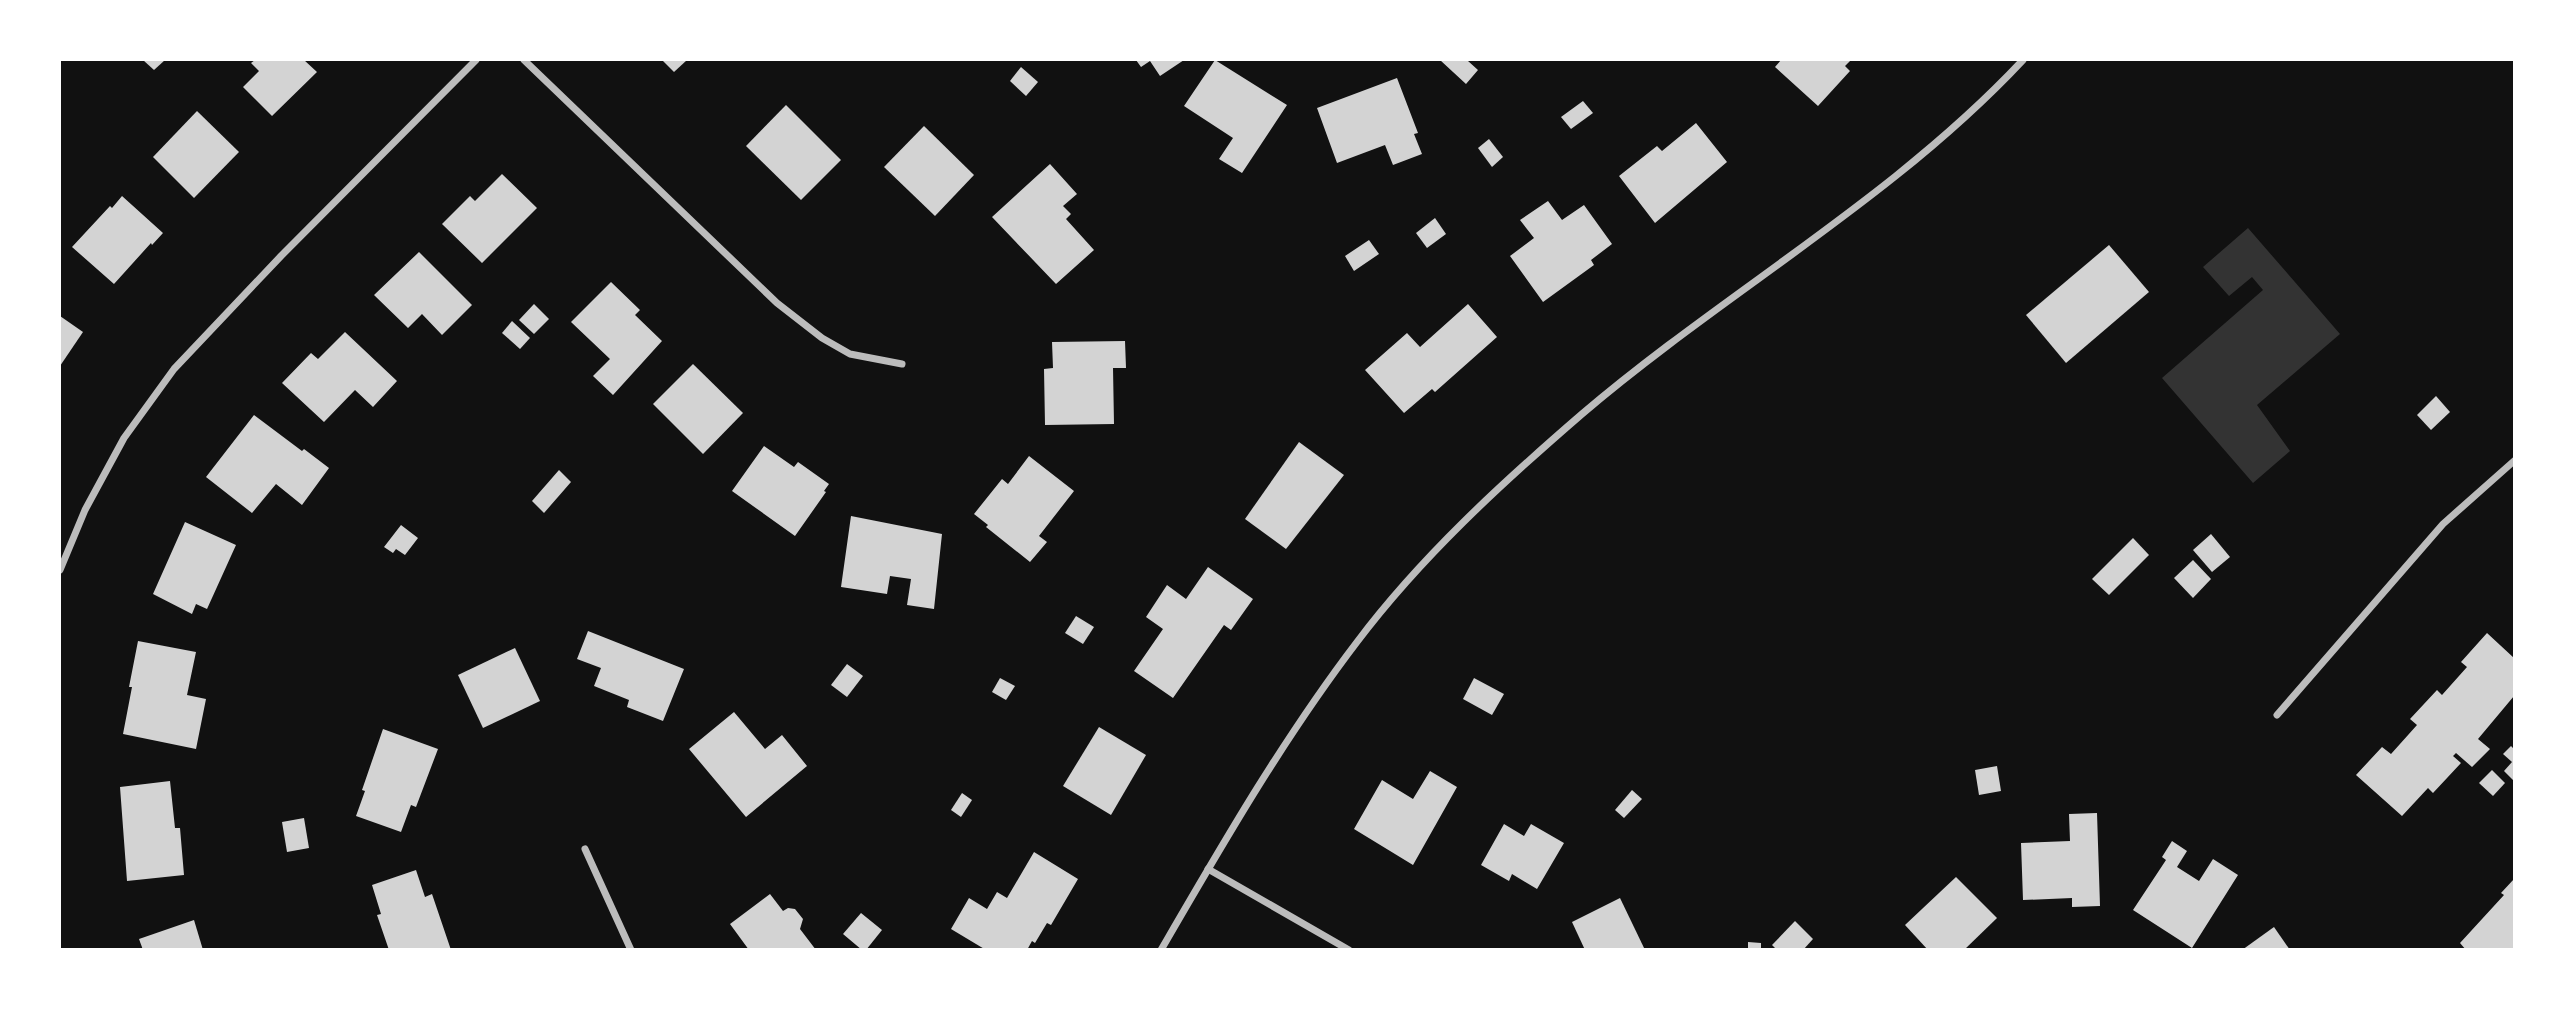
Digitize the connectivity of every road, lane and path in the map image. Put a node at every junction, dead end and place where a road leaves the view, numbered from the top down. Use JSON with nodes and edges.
{"nodes":[{"id":1,"x":476,"y":60,"type":"edge"},
{"id":2,"x":524,"y":60,"type":"edge"},
{"id":3,"x":2023,"y":60,"type":"edge"},
{"id":4,"x":902,"y":364,"type":"dead end"},
{"id":5,"x":2515,"y":461,"type":"edge"},
{"id":6,"x":60,"y":570,"type":"edge"},
{"id":7,"x":2277,"y":715,"type":"dead end"},
{"id":8,"x":586,"y":849,"type":"dead end"},
{"id":9,"x":1208,"y":869,"type":"junction"},
{"id":10,"x":631,"y":950,"type":"edge"},
{"id":11,"x":1161,"y":950,"type":"edge"},
{"id":12,"x":1349,"y":950,"type":"edge"}],
"edges":[{"from":1,"to":6,"type":"street"},
{"from":2,"to":4,"type":"street"},
{"from":3,"to":9,"type":"street"},
{"from":5,"to":7,"type":"street"},
{"from":8,"to":10,"type":"street"},
{"from":9,"to":11,"type":"street"},
{"from":9,"to":12,"type":"street"}]}
